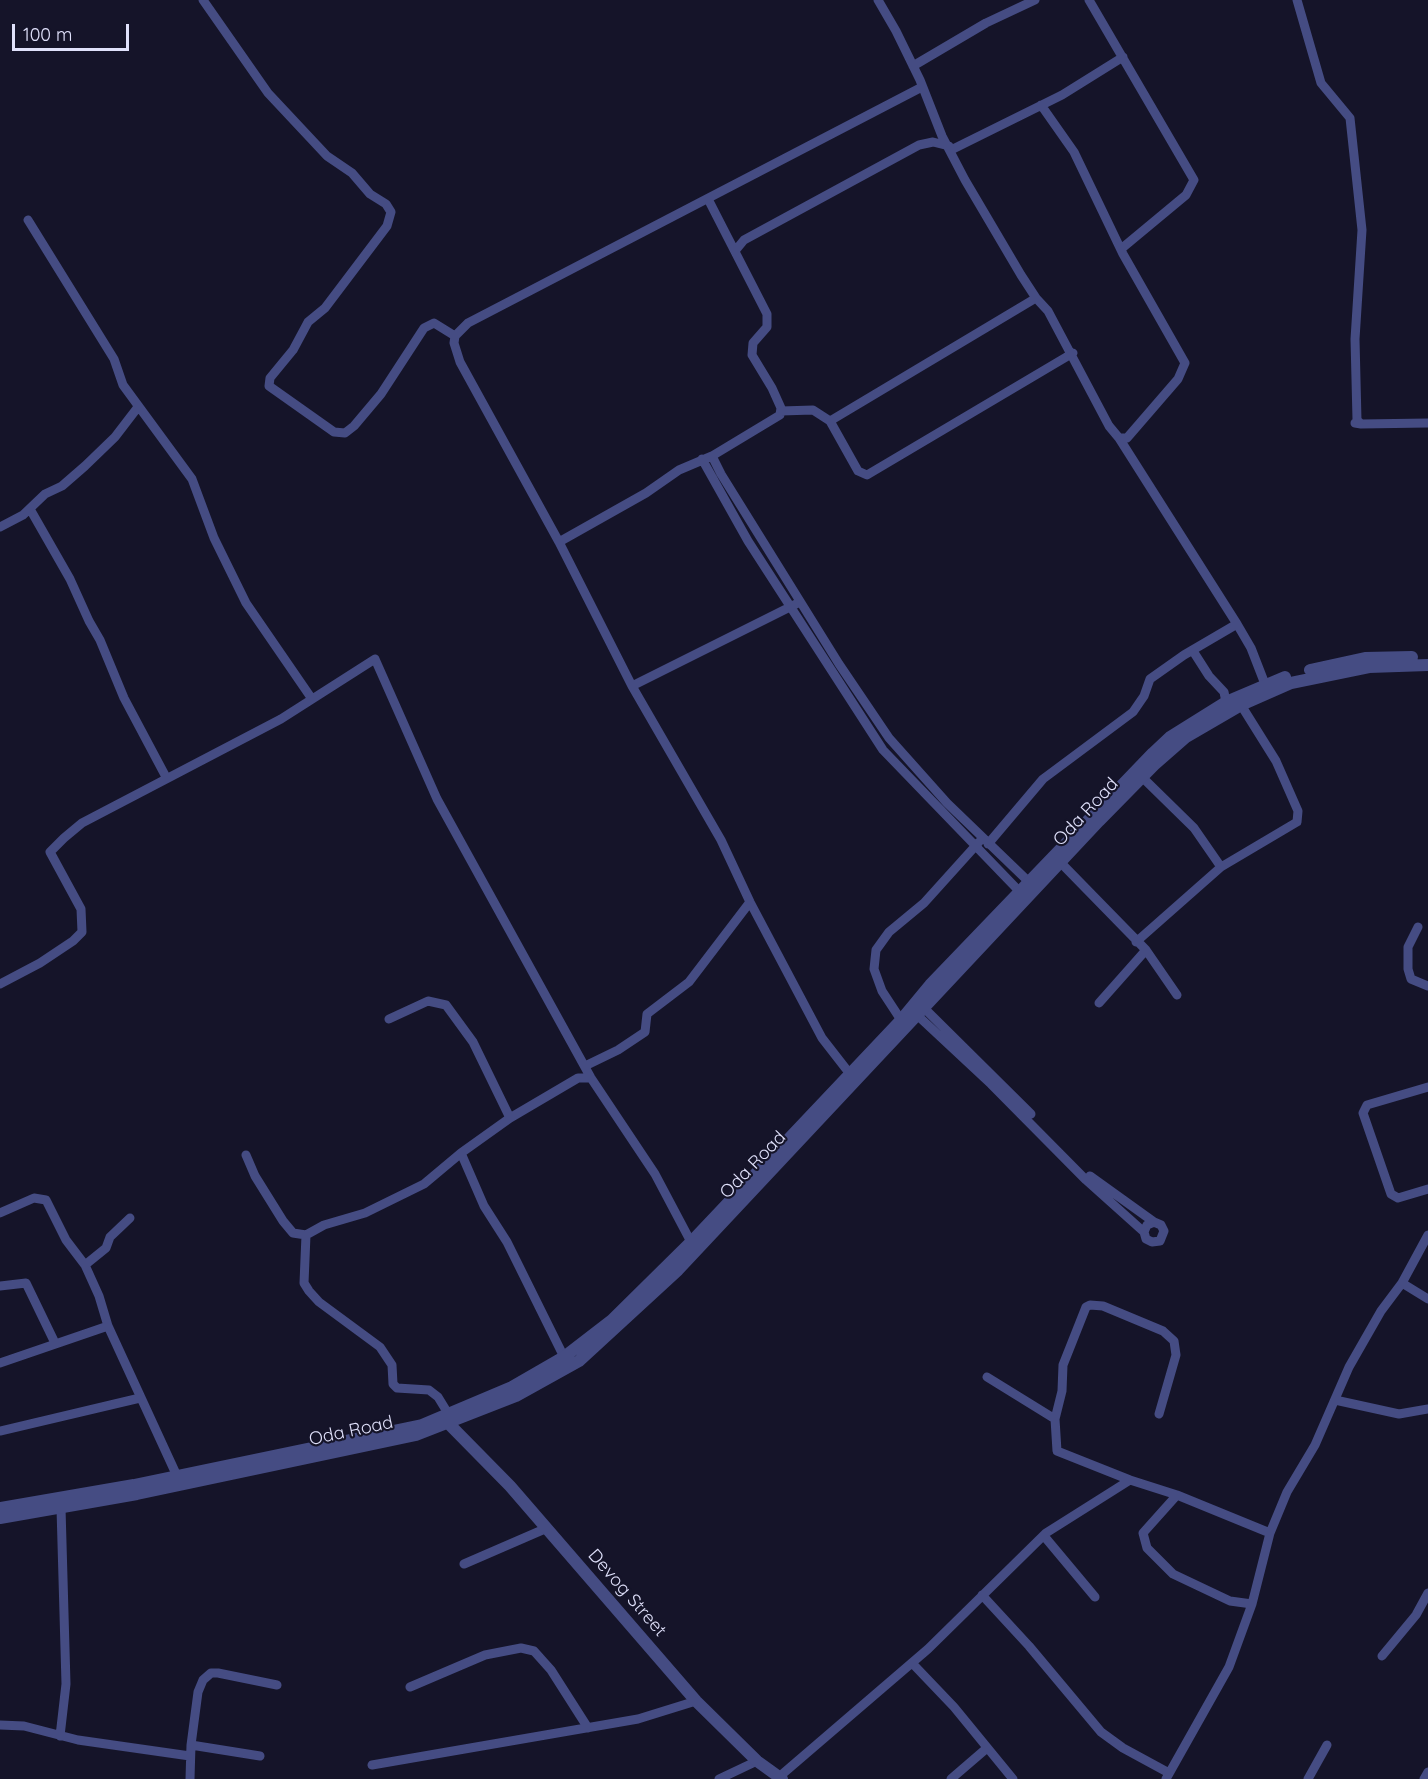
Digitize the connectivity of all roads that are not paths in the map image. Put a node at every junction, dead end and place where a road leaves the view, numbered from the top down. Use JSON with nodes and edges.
{"nodes":[{"id":1,"x":203,"y":0,"type":"edge"},
{"id":2,"x":878,"y":0,"type":"edge"},
{"id":3,"x":1035,"y":0,"type":"edge"},
{"id":4,"x":1089,"y":0,"type":"edge"},
{"id":5,"x":1297,"y":0,"type":"edge"},
{"id":6,"x":1123,"y":57,"type":"junction"},
{"id":7,"x":913,"y":66,"type":"junction"},
{"id":8,"x":922,"y":87,"type":"junction"},
{"id":9,"x":1041,"y":105,"type":"junction"},
{"id":10,"x":950,"y":148,"type":"junction"},
{"id":11,"x":708,"y":198,"type":"junction"},
{"id":12,"x":28,"y":220,"type":"dead end"},
{"id":13,"x":1121,"y":249,"type":"junction"},
{"id":14,"x":735,"y":251,"type":"junction"},
{"id":15,"x":1036,"y":298,"type":"junction"},
{"id":16,"x":455,"y":336,"type":"junction"},
{"id":17,"x":1073,"y":353,"type":"junction"},
{"id":18,"x":138,"y":407,"type":"junction"},
{"id":19,"x":781,"y":411,"type":"junction"},
{"id":20,"x":830,"y":421,"type":"junction"},
{"id":21,"x":1428,"y":423,"type":"edge"},
{"id":22,"x":1119,"y":438,"type":"junction"},
{"id":23,"x":712,"y":456,"type":"junction"},
{"id":24,"x":702,"y":459,"type":"junction"},
{"id":25,"x":30,"y":509,"type":"junction"},
{"id":26,"x":0,"y":527,"type":"edge"},
{"id":27,"x":559,"y":542,"type":"junction"},
{"id":28,"x":796,"y":604,"type":"junction"},
{"id":29,"x":1237,"y":624,"type":"junction"},
{"id":30,"x":1193,"y":651,"type":"junction"},
{"id":31,"x":1428,"y":657,"type":"edge"},
{"id":32,"x":1428,"y":665,"type":"edge"},
{"id":33,"x":1265,"y":684,"type":"junction"},
{"id":34,"x":632,"y":686,"type":"junction"},
{"id":35,"x":312,"y":699,"type":"junction"},
{"id":36,"x":1226,"y":702,"type":"junction"},
{"id":37,"x":1241,"y":705,"type":"junction"},
{"id":38,"x":885,"y":733,"type":"junction"},
{"id":39,"x":875,"y":739,"type":"junction"},
{"id":40,"x":166,"y":777,"type":"junction"},
{"id":41,"x":1143,"y":778,"type":"junction"},
{"id":42,"x":986,"y":841,"type":"junction"},
{"id":43,"x":975,"y":846,"type":"junction"},
{"id":44,"x":1062,"y":864,"type":"junction"},
{"id":45,"x":1221,"y":867,"type":"junction"},
{"id":46,"x":1025,"y":887,"type":"junction"},
{"id":47,"x":750,"y":902,"type":"junction"},
{"id":48,"x":1418,"y":927,"type":"dead end"},
{"id":49,"x":1136,"y":942,"type":"junction"},
{"id":50,"x":1146,"y":950,"type":"junction"},
{"id":51,"x":955,"y":966,"type":"junction"},
{"id":52,"x":0,"y":984,"type":"edge"},
{"id":53,"x":1428,"y":986,"type":"edge"},
{"id":54,"x":1177,"y":995,"type":"dead end"},
{"id":55,"x":1099,"y":1004,"type":"dead end"},
{"id":56,"x":921,"y":1011,"type":"junction"},
{"id":57,"x":389,"y":1019,"type":"dead end"},
{"id":58,"x":901,"y":1020,"type":"junction"},
{"id":59,"x":585,"y":1065,"type":"junction"},
{"id":60,"x":850,"y":1074,"type":"junction"},
{"id":61,"x":591,"y":1078,"type":"junction"},
{"id":62,"x":1428,"y":1087,"type":"edge"},
{"id":63,"x":510,"y":1119,"type":"junction"},
{"id":64,"x":461,"y":1153,"type":"junction"},
{"id":65,"x":246,"y":1155,"type":"dead end"},
{"id":66,"x":1072,"y":1160,"type":"junction"},
{"id":67,"x":1428,"y":1189,"type":"edge"},
{"id":68,"x":0,"y":1213,"type":"edge"},
{"id":69,"x":130,"y":1218,"type":"dead end"},
{"id":70,"x":1154,"y":1222,"type":"junction"},
{"id":71,"x":1144,"y":1232,"type":"junction"},
{"id":72,"x":306,"y":1235,"type":"junction"},
{"id":73,"x":1428,"y":1235,"type":"edge"},
{"id":74,"x":691,"y":1242,"type":"junction"},
{"id":75,"x":85,"y":1265,"type":"junction"},
{"id":76,"x":1402,"y":1283,"type":"junction"},
{"id":77,"x":0,"y":1286,"type":"edge"},
{"id":78,"x":1428,"y":1299,"type":"edge"},
{"id":79,"x":108,"y":1326,"type":"junction"},
{"id":80,"x":55,"y":1343,"type":"junction"},
{"id":81,"x":564,"y":1357,"type":"junction"},
{"id":82,"x":0,"y":1363,"type":"edge"},
{"id":83,"x":987,"y":1377,"type":"dead end"},
{"id":84,"x":141,"y":1398,"type":"junction"},
{"id":85,"x":1335,"y":1400,"type":"junction"},
{"id":86,"x":1428,"y":1409,"type":"edge"},
{"id":87,"x":1159,"y":1414,"type":"dead end"},
{"id":88,"x":449,"y":1419,"type":"junction"},
{"id":89,"x":1055,"y":1419,"type":"junction"},
{"id":90,"x":0,"y":1431,"type":"edge"},
{"id":91,"x":177,"y":1476,"type":"junction"},
{"id":92,"x":1130,"y":1480,"type":"junction"},
{"id":93,"x":1178,"y":1495,"type":"junction"},
{"id":94,"x":0,"y":1508,"type":"edge"},
{"id":95,"x":61,"y":1508,"type":"junction"},
{"id":96,"x":0,"y":1518,"type":"edge"},
{"id":97,"x":547,"y":1528,"type":"junction"},
{"id":98,"x":1270,"y":1533,"type":"junction"},
{"id":99,"x":1044,"y":1536,"type":"junction"},
{"id":100,"x":464,"y":1564,"type":"dead end"},
{"id":101,"x":1428,"y":1593,"type":"edge"},
{"id":102,"x":982,"y":1596,"type":"junction"},
{"id":103,"x":1095,"y":1597,"type":"dead end"},
{"id":104,"x":1252,"y":1604,"type":"junction"},
{"id":105,"x":1416,"y":1615,"type":"junction"},
{"id":106,"x":1427,"y":1617,"type":"edge"},
{"id":107,"x":1382,"y":1656,"type":"dead end"},
{"id":108,"x":912,"y":1663,"type":"junction"},
{"id":109,"x":277,"y":1685,"type":"dead end"},
{"id":110,"x":410,"y":1687,"type":"dead end"},
{"id":111,"x":696,"y":1701,"type":"junction"},
{"id":112,"x":0,"y":1725,"type":"edge"},
{"id":113,"x":588,"y":1728,"type":"junction"},
{"id":114,"x":60,"y":1736,"type":"junction"},
{"id":115,"x":1327,"y":1744,"type":"dead end"},
{"id":116,"x":191,"y":1745,"type":"junction"},
{"id":117,"x":987,"y":1748,"type":"junction"},
{"id":118,"x":190,"y":1756,"type":"junction"},
{"id":119,"x":260,"y":1756,"type":"dead end"},
{"id":120,"x":372,"y":1765,"type":"dead end"},
{"id":121,"x":1428,"y":1772,"type":"edge"},
{"id":122,"x":771,"y":1773,"type":"edge"},
{"id":123,"x":1167,"y":1776,"type":"edge"},
{"id":124,"x":190,"y":1779,"type":"edge"},
{"id":125,"x":719,"y":1779,"type":"edge"},
{"id":126,"x":951,"y":1779,"type":"edge"},
{"id":127,"x":1013,"y":1779,"type":"edge"},
{"id":128,"x":1308,"y":1779,"type":"edge"},
{"id":129,"x":1424,"y":1779,"type":"edge"}],
"edges":[{"from":1,"to":16,"type":"street"},
{"from":2,"to":7,"type":"street"},
{"from":3,"to":7,"type":"street"},
{"from":4,"to":6,"type":"street"},
{"from":5,"to":21,"type":"street"},
{"from":6,"to":9,"type":"street"},
{"from":6,"to":13,"type":"street"},
{"from":7,"to":8,"type":"street"},
{"from":8,"to":10,"type":"street"},
{"from":8,"to":11,"type":"street"},
{"from":9,"to":10,"type":"street"},
{"from":9,"to":13,"type":"street"},
{"from":10,"to":14,"type":"street"},
{"from":10,"to":15,"type":"street"},
{"from":11,"to":14,"type":"street"},
{"from":11,"to":16,"type":"street"},
{"from":12,"to":18,"type":"street"},
{"from":13,"to":22,"type":"street"},
{"from":14,"to":19,"type":"street"},
{"from":15,"to":17,"type":"street"},
{"from":15,"to":20,"type":"street"},
{"from":16,"to":27,"type":"street"},
{"from":17,"to":20,"type":"street"},
{"from":17,"to":22,"type":"street"},
{"from":18,"to":25,"type":"street"},
{"from":18,"to":35,"type":"street"},
{"from":19,"to":20,"type":"street"},
{"from":19,"to":23,"type":"street"},
{"from":22,"to":29,"type":"street"},
{"from":23,"to":24,"type":"street"},
{"from":23,"to":28,"type":"street"},
{"from":24,"to":27,"type":"street"},
{"from":24,"to":28,"type":"street"},
{"from":25,"to":26,"type":"street"},
{"from":25,"to":40,"type":"street"},
{"from":27,"to":34,"type":"street"},
{"from":28,"to":34,"type":"street"},
{"from":28,"to":38,"type":"street"},
{"from":28,"to":39,"type":"street"},
{"from":29,"to":30,"type":"street"},
{"from":29,"to":33,"type":"street"},
{"from":30,"to":36,"type":"street"},
{"from":30,"to":42,"type":"street"},
{"from":31,"to":33,"type":"street","name":"Oda Road"},
{"from":32,"to":37,"type":"street","name":"Oda Road"},
{"from":33,"to":36,"type":"street","name":"Oda Road"},
{"from":34,"to":47,"type":"street"},
{"from":35,"to":40,"type":"street"},
{"from":35,"to":59,"type":"street"},
{"from":36,"to":46,"type":"street","name":"Oda Road"},
{"from":37,"to":41,"type":"street","name":"Oda Road"},
{"from":37,"to":45,"type":"street"},
{"from":38,"to":39,"type":"street"},
{"from":38,"to":42,"type":"street"},
{"from":39,"to":43,"type":"street"},
{"from":40,"to":52,"type":"street"},
{"from":41,"to":44,"type":"street","name":"Oda Road"},
{"from":41,"to":45,"type":"street"},
{"from":42,"to":43,"type":"street"},
{"from":42,"to":46,"type":"street"},
{"from":43,"to":46,"type":"street"},
{"from":43,"to":58,"type":"street"},
{"from":44,"to":49,"type":"street"},
{"from":44,"to":51,"type":"street","name":"Oda Road"},
{"from":45,"to":49,"type":"street"},
{"from":46,"to":51,"type":"street","name":"Oda Road"},
{"from":47,"to":59,"type":"street"},
{"from":47,"to":60,"type":"street"},
{"from":48,"to":53,"type":"street"},
{"from":49,"to":50,"type":"street"},
{"from":50,"to":54,"type":"street"},
{"from":50,"to":55,"type":"street"},
{"from":51,"to":56,"type":"street","name":"Oda Road"},
{"from":51,"to":58,"type":"street","name":"Oda Road"},
{"from":56,"to":66,"type":"street"},
{"from":56,"to":88,"type":"street","name":"Oda Road"},
{"from":57,"to":63,"type":"street"},
{"from":58,"to":60,"type":"street","name":"Oda Road"},
{"from":59,"to":61,"type":"street"},
{"from":60,"to":74,"type":"street","name":"Oda Road"},
{"from":61,"to":63,"type":"street"},
{"from":61,"to":74,"type":"street"},
{"from":62,"to":67,"type":"street"},
{"from":63,"to":64,"type":"street"},
{"from":64,"to":72,"type":"street"},
{"from":64,"to":81,"type":"street"},
{"from":65,"to":72,"type":"street"},
{"from":66,"to":70,"type":"street"},
{"from":66,"to":71,"type":"street"},
{"from":68,"to":75,"type":"street"},
{"from":69,"to":75,"type":"street"},
{"from":70,"to":71,"type":"street"},
{"from":70,"to":71,"type":"street"},
{"from":72,"to":88,"type":"street"},
{"from":73,"to":76,"type":"street"},
{"from":74,"to":81,"type":"street","name":"Oda Road"},
{"from":75,"to":79,"type":"street"},
{"from":76,"to":78,"type":"street"},
{"from":76,"to":85,"type":"street"},
{"from":77,"to":80,"type":"street"},
{"from":79,"to":80,"type":"street"},
{"from":79,"to":84,"type":"street"},
{"from":80,"to":82,"type":"street"},
{"from":81,"to":88,"type":"street","name":"Oda Road"},
{"from":83,"to":89,"type":"street"},
{"from":84,"to":90,"type":"street"},
{"from":84,"to":91,"type":"street"},
{"from":85,"to":86,"type":"street"},
{"from":85,"to":98,"type":"street"},
{"from":87,"to":89,"type":"street"},
{"from":88,"to":91,"type":"street","name":"Oda Road"},
{"from":88,"to":95,"type":"street","name":"Oda Road"},
{"from":88,"to":97,"type":"street","name":"Devog Street"},
{"from":89,"to":92,"type":"street"},
{"from":91,"to":94,"type":"street","name":"Oda Road"},
{"from":92,"to":93,"type":"street"},
{"from":92,"to":99,"type":"street"},
{"from":93,"to":98,"type":"street"},
{"from":93,"to":104,"type":"street"},
{"from":95,"to":96,"type":"street","name":"Oda Road"},
{"from":95,"to":114,"type":"street"},
{"from":97,"to":100,"type":"street"},
{"from":97,"to":111,"type":"street","name":"Devog Street"},
{"from":98,"to":104,"type":"street"},
{"from":99,"to":102,"type":"street"},
{"from":99,"to":103,"type":"street"},
{"from":101,"to":105,"type":"street"},
{"from":102,"to":108,"type":"street"},
{"from":102,"to":123,"type":"street"},
{"from":104,"to":123,"type":"street"},
{"from":105,"to":106,"type":"street"},
{"from":105,"to":107,"type":"street"},
{"from":108,"to":117,"type":"street"},
{"from":108,"to":122,"type":"street"},
{"from":109,"to":116,"type":"street"},
{"from":110,"to":113,"type":"street"},
{"from":111,"to":113,"type":"street"},
{"from":111,"to":122,"type":"street","name":"Devog Street"},
{"from":112,"to":114,"type":"street"},
{"from":113,"to":120,"type":"street"},
{"from":114,"to":118,"type":"street"},
{"from":115,"to":128,"type":"street"},
{"from":116,"to":118,"type":"street"},
{"from":116,"to":119,"type":"street"},
{"from":117,"to":126,"type":"street"},
{"from":117,"to":127,"type":"street"},
{"from":118,"to":124,"type":"street"},
{"from":121,"to":129,"type":"street"},
{"from":122,"to":125,"type":"street"}]}
